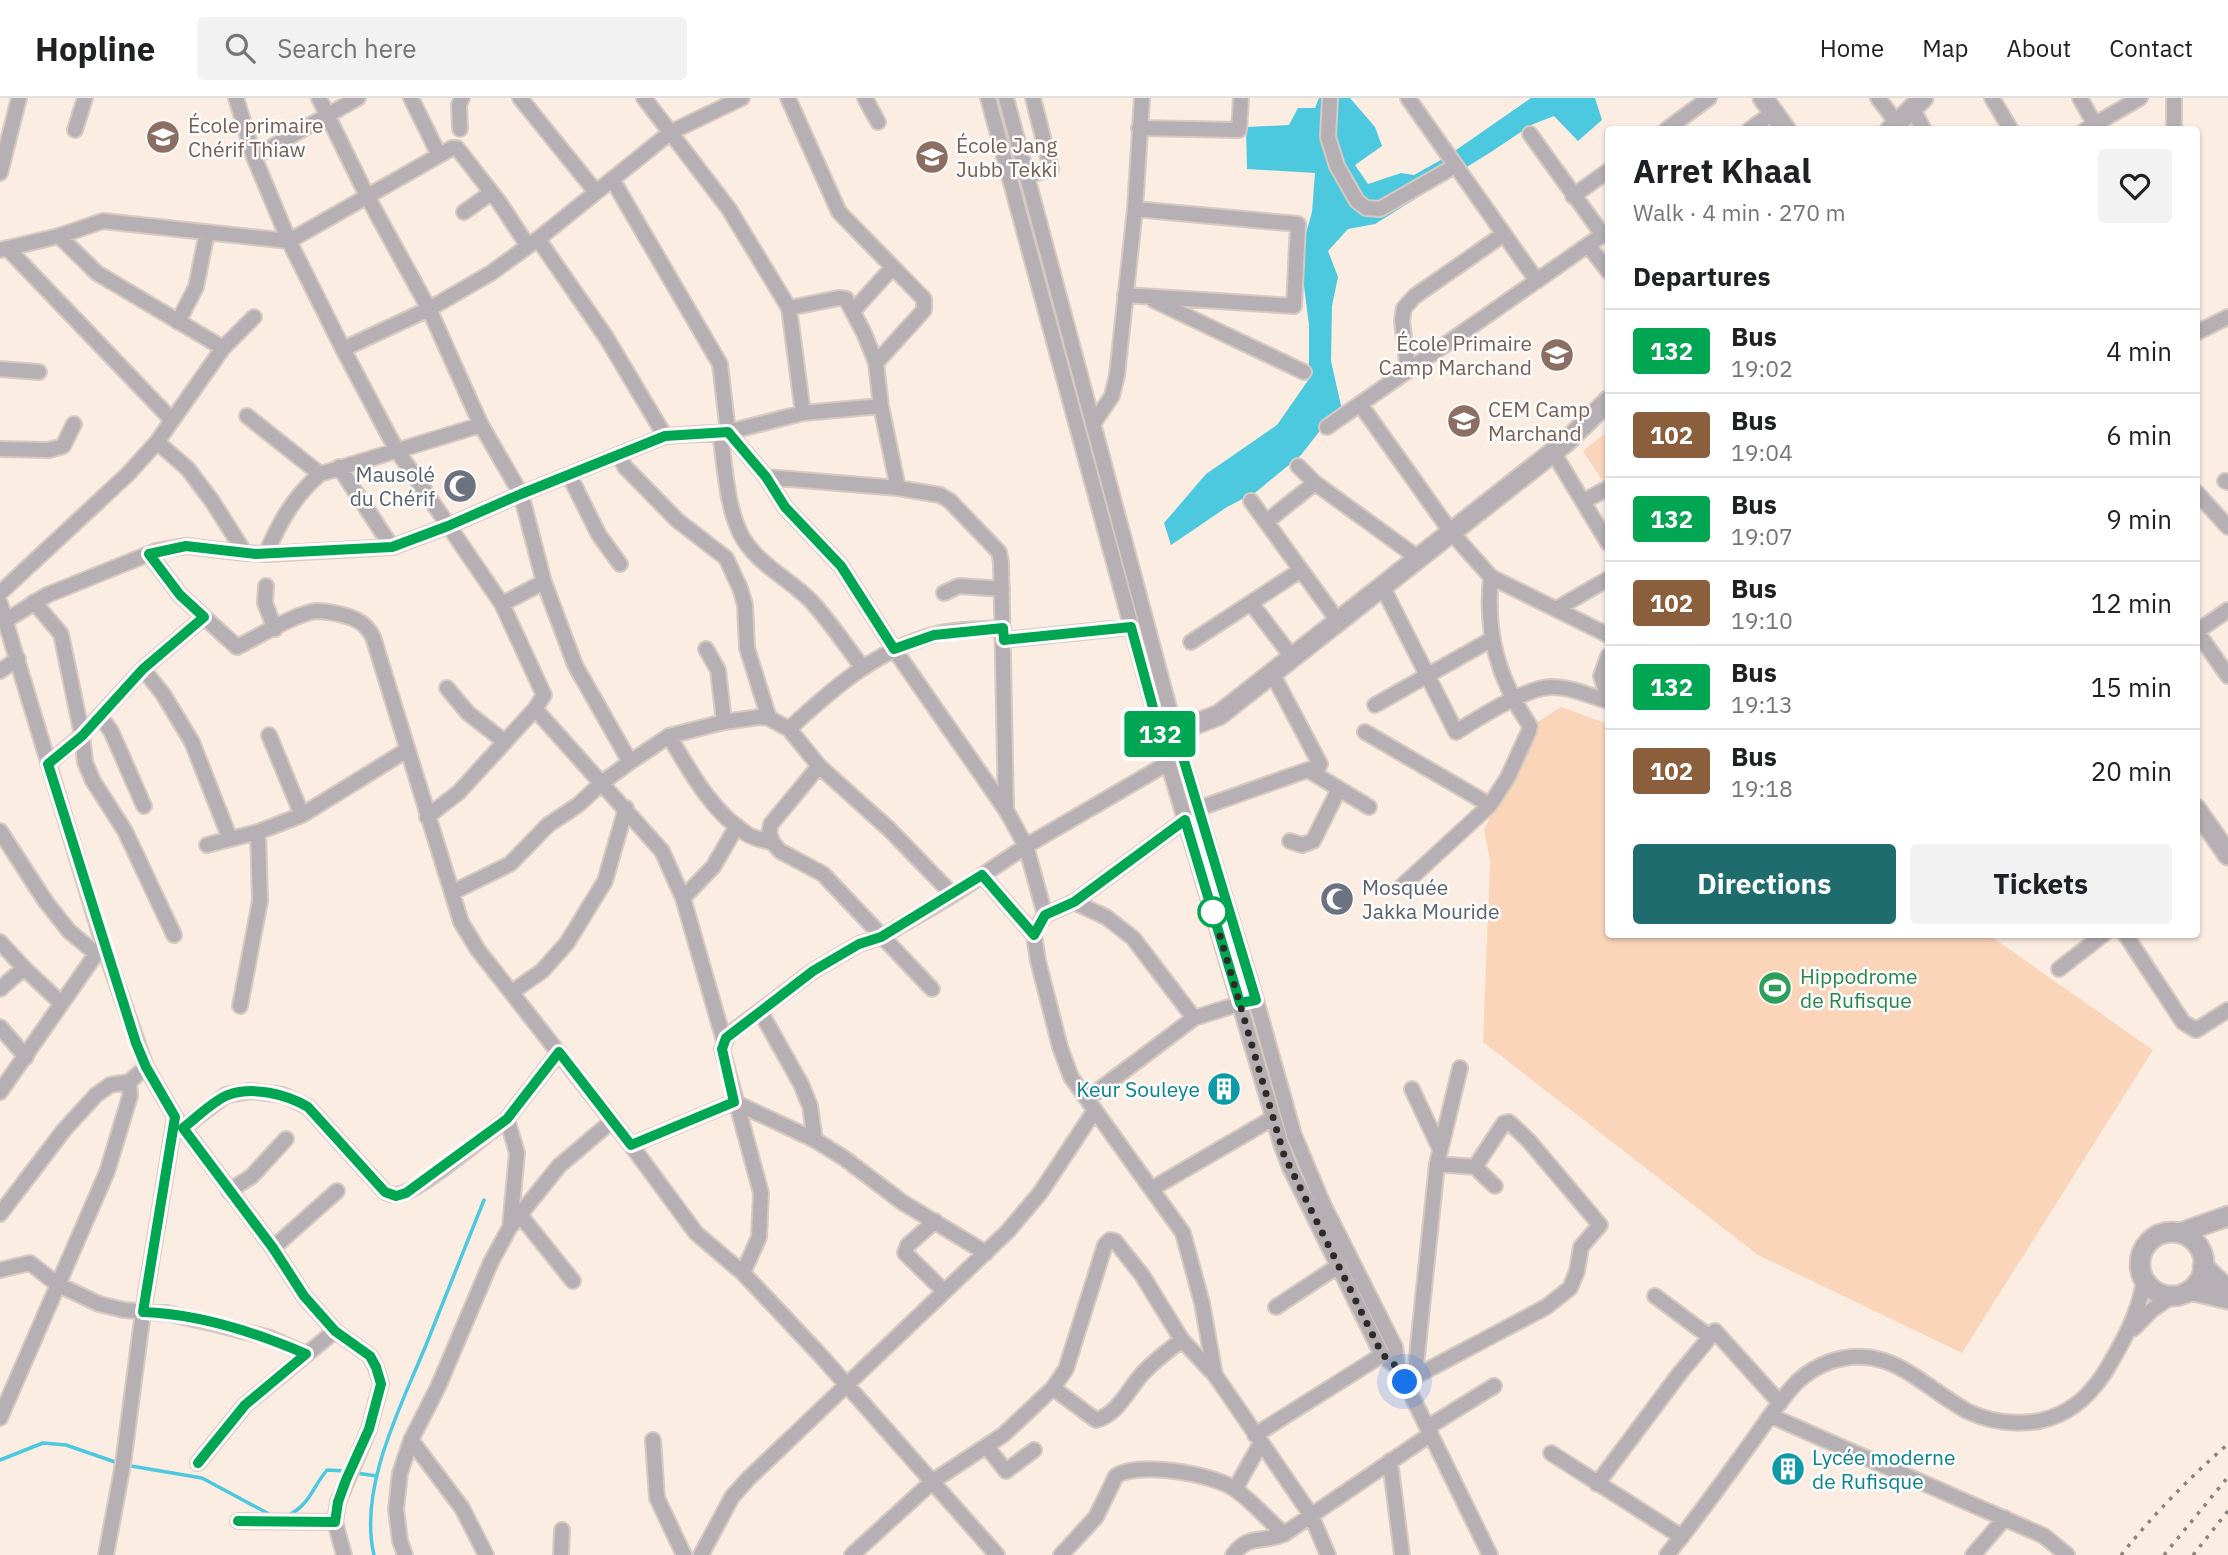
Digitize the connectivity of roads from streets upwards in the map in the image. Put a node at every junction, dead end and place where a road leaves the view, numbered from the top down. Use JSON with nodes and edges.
{"nodes":[{"id":1,"x":19,"y":98,"type":"edge"},
{"id":2,"x":85,"y":98,"type":"edge"},
{"id":3,"x":236,"y":98,"type":"edge"},
{"id":4,"x":319,"y":98,"type":"edge"},
{"id":5,"x":358,"y":98,"type":"edge"},
{"id":6,"x":411,"y":98,"type":"edge"},
{"id":7,"x":462,"y":98,"type":"edge"},
{"id":8,"x":520,"y":98,"type":"edge"},
{"id":9,"x":644,"y":98,"type":"edge"},
{"id":10,"x":742,"y":98,"type":"edge"},
{"id":11,"x":789,"y":98,"type":"edge"},
{"id":12,"x":864,"y":98,"type":"edge"},
{"id":13,"x":988,"y":98,"type":"edge"},
{"id":14,"x":1006,"y":98,"type":"edge"},
{"id":15,"x":1033,"y":98,"type":"edge"},
{"id":16,"x":1142,"y":98,"type":"edge"},
{"id":17,"x":1241,"y":98,"type":"edge"},
{"id":18,"x":1330,"y":98,"type":"edge"},
{"id":19,"x":1709,"y":98,"type":"edge"},
{"id":20,"x":1878,"y":98,"type":"edge"},
{"id":21,"x":1992,"y":98,"type":"edge"},
{"id":22,"x":2080,"y":98,"type":"edge"},
{"id":23,"x":2140,"y":98,"type":"edge"},
{"id":24,"x":2175,"y":98,"type":"edge"},
{"id":25,"x":1410,"y":99,"type":"edge"},
{"id":26,"x":1918,"y":103,"type":"edge"},
{"id":27,"x":1769,"y":105,"type":"edge"},
{"id":28,"x":327,"y":115,"type":"junction"},
{"id":29,"x":878,"y":122,"type":"dead end"},
{"id":30,"x":1671,"y":126,"type":"edge"},
{"id":31,"x":1752,"y":126,"type":"edge"},
{"id":32,"x":1783,"y":126,"type":"edge"},
{"id":33,"x":1894,"y":126,"type":"edge"},
{"id":34,"x":1923,"y":126,"type":"edge"},
{"id":35,"x":2009,"y":126,"type":"edge"},
{"id":36,"x":2091,"y":126,"type":"edge"},
{"id":37,"x":2095,"y":126,"type":"edge"},
{"id":38,"x":2174,"y":126,"type":"edge"},
{"id":39,"x":1139,"y":128,"type":"junction"},
{"id":40,"x":460,"y":129,"type":"dead end"},
{"id":41,"x":75,"y":130,"type":"dead end"},
{"id":42,"x":671,"y":132,"type":"junction"},
{"id":43,"x":1530,"y":134,"type":"dead end"},
{"id":44,"x":439,"y":155,"type":"junction"},
{"id":45,"x":254,"y":157,"type":"junction"},
{"id":46,"x":1455,"y":166,"type":"junction"},
{"id":47,"x":0,"y":173,"type":"edge"},
{"id":48,"x":1605,"y":173,"type":"edge"},
{"id":49,"x":1026,"y":176,"type":"junction"},
{"id":50,"x":612,"y":179,"type":"junction"},
{"id":51,"x":596,"y":192,"type":"junction"},
{"id":52,"x":491,"y":193,"type":"junction"},
{"id":53,"x":367,"y":196,"type":"junction"},
{"id":54,"x":1573,"y":196,"type":"junction"},
{"id":55,"x":1135,"y":209,"type":"junction"},
{"id":56,"x":464,"y":212,"type":"dead end"},
{"id":57,"x":207,"y":232,"type":"junction"},
{"id":58,"x":1605,"y":232,"type":"edge"},
{"id":59,"x":1504,"y":234,"type":"junction"},
{"id":60,"x":59,"y":236,"type":"junction"},
{"id":61,"x":289,"y":241,"type":"junction"},
{"id":62,"x":533,"y":243,"type":"junction"},
{"id":63,"x":1588,"y":245,"type":"junction"},
{"id":64,"x":3,"y":249,"type":"edge"},
{"id":65,"x":893,"y":267,"type":"junction"},
{"id":66,"x":1605,"y":267,"type":"edge"},
{"id":67,"x":1537,"y":281,"type":"junction"},
{"id":68,"x":1125,"y":295,"type":"junction"},
{"id":69,"x":1144,"y":296,"type":"junction"},
{"id":70,"x":789,"y":307,"type":"junction"},
{"id":71,"x":429,"y":309,"type":"junction"},
{"id":72,"x":853,"y":311,"type":"junction"},
{"id":73,"x":254,"y":317,"type":"dead end"},
{"id":74,"x":2228,"y":317,"type":"edge"},
{"id":75,"x":178,"y":322,"type":"junction"},
{"id":76,"x":2200,"y":331,"type":"edge"},
{"id":77,"x":223,"y":348,"type":"junction"},
{"id":78,"x":343,"y":349,"type":"junction"},
{"id":79,"x":876,"y":363,"type":"junction"},
{"id":80,"x":0,"y":369,"type":"edge"},
{"id":81,"x":1408,"y":371,"type":"junction"},
{"id":82,"x":39,"y":372,"type":"dead end"},
{"id":83,"x":1304,"y":372,"type":"dead end"},
{"id":84,"x":1360,"y":404,"type":"junction"},
{"id":85,"x":1605,"y":404,"type":"edge"},
{"id":86,"x":881,"y":406,"type":"junction"},
{"id":87,"x":803,"y":413,"type":"junction"},
{"id":88,"x":247,"y":416,"type":"dead end"},
{"id":89,"x":172,"y":420,"type":"junction"},
{"id":90,"x":74,"y":424,"type":"dead end"},
{"id":91,"x":1093,"y":424,"type":"junction"},
{"id":92,"x":481,"y":425,"type":"junction"},
{"id":93,"x":1327,"y":427,"type":"dead end"},
{"id":94,"x":724,"y":433,"type":"junction"},
{"id":95,"x":665,"y":436,"type":"junction"},
{"id":96,"x":156,"y":442,"type":"junction"},
{"id":97,"x":0,"y":449,"type":"edge"},
{"id":98,"x":396,"y":449,"type":"junction"},
{"id":99,"x":1553,"y":452,"type":"junction"},
{"id":100,"x":618,"y":455,"type":"junction"},
{"id":101,"x":1298,"y":466,"type":"dead end"},
{"id":102,"x":339,"y":467,"type":"junction"},
{"id":103,"x":320,"y":474,"type":"junction"},
{"id":104,"x":569,"y":475,"type":"junction"},
{"id":105,"x":766,"y":477,"type":"junction"},
{"id":106,"x":1315,"y":483,"type":"junction"},
{"id":107,"x":898,"y":488,"type":"junction"},
{"id":108,"x":1605,"y":490,"type":"edge"},
{"id":109,"x":521,"y":494,"type":"junction"},
{"id":110,"x":2200,"y":496,"type":"edge"},
{"id":111,"x":1251,"y":501,"type":"dead end"},
{"id":112,"x":1584,"y":501,"type":"junction"},
{"id":113,"x":1266,"y":522,"type":"junction"},
{"id":114,"x":448,"y":526,"type":"junction"},
{"id":115,"x":2228,"y":527,"type":"edge"},
{"id":116,"x":1451,"y":532,"type":"junction"},
{"id":117,"x":1605,"y":538,"type":"edge"},
{"id":118,"x":392,"y":547,"type":"junction"},
{"id":119,"x":149,"y":554,"type":"junction"},
{"id":120,"x":246,"y":554,"type":"junction"},
{"id":121,"x":266,"y":554,"type":"junction"},
{"id":122,"x":1418,"y":558,"type":"junction"},
{"id":123,"x":620,"y":564,"type":"dead end"},
{"id":124,"x":1301,"y":570,"type":"junction"},
{"id":125,"x":1491,"y":577,"type":"junction"},
{"id":126,"x":1605,"y":581,"type":"edge"},
{"id":127,"x":544,"y":582,"type":"junction"},
{"id":128,"x":265,"y":586,"type":"dead end"},
{"id":129,"x":1382,"y":586,"type":"junction"},
{"id":130,"x":1002,"y":589,"type":"junction"},
{"id":131,"x":0,"y":593,"type":"edge"},
{"id":132,"x":944,"y":593,"type":"dead end"},
{"id":133,"x":34,"y":602,"type":"junction"},
{"id":134,"x":0,"y":603,"type":"edge"},
{"id":135,"x":1251,"y":603,"type":"junction"},
{"id":136,"x":502,"y":604,"type":"junction"},
{"id":137,"x":1556,"y":609,"type":"junction"},
{"id":138,"x":2228,"y":610,"type":"edge"},
{"id":139,"x":204,"y":617,"type":"junction"},
{"id":140,"x":5,"y":621,"type":"junction"},
{"id":141,"x":1338,"y":621,"type":"junction"},
{"id":142,"x":1131,"y":627,"type":"junction"},
{"id":143,"x":275,"y":629,"type":"junction"},
{"id":144,"x":2200,"y":630,"type":"edge"},
{"id":145,"x":1004,"y":634,"type":"junction"},
{"id":146,"x":1605,"y":634,"type":"edge"},
{"id":147,"x":2200,"y":636,"type":"edge"},
{"id":148,"x":1492,"y":639,"type":"junction"},
{"id":149,"x":1191,"y":642,"type":"dead end"},
{"id":150,"x":706,"y":649,"type":"dead end"},
{"id":151,"x":894,"y":649,"type":"junction"},
{"id":152,"x":1293,"y":657,"type":"junction"},
{"id":153,"x":18,"y":659,"type":"junction"},
{"id":154,"x":1605,"y":665,"type":"edge"},
{"id":155,"x":863,"y":668,"type":"junction"},
{"id":156,"x":143,"y":669,"type":"junction"},
{"id":157,"x":0,"y":671,"type":"edge"},
{"id":158,"x":1272,"y":673,"type":"junction"},
{"id":159,"x":1429,"y":675,"type":"junction"},
{"id":160,"x":2228,"y":676,"type":"edge"},
{"id":161,"x":447,"y":688,"type":"dead end"},
{"id":162,"x":1605,"y":690,"type":"edge"},
{"id":163,"x":1605,"y":699,"type":"edge"},
{"id":164,"x":1512,"y":700,"type":"junction"},
{"id":165,"x":1375,"y":705,"type":"dead end"},
{"id":166,"x":535,"y":709,"type":"junction"},
{"id":167,"x":100,"y":716,"type":"junction"},
{"id":168,"x":769,"y":718,"type":"junction"},
{"id":169,"x":724,"y":722,"type":"junction"},
{"id":170,"x":789,"y":729,"type":"junction"},
{"id":171,"x":1365,"y":732,"type":"dead end"},
{"id":172,"x":1168,"y":734,"type":"junction"},
{"id":173,"x":269,"y":735,"type":"dead end"},
{"id":174,"x":82,"y":736,"type":"junction"},
{"id":175,"x":669,"y":736,"type":"junction"},
{"id":176,"x":505,"y":742,"type":"junction"},
{"id":177,"x":408,"y":750,"type":"junction"},
{"id":178,"x":630,"y":762,"type":"junction"},
{"id":179,"x":1168,"y":763,"type":"junction"},
{"id":180,"x":48,"y":764,"type":"junction"},
{"id":181,"x":819,"y":766,"type":"junction"},
{"id":182,"x":1308,"y":770,"type":"junction"},
{"id":183,"x":603,"y":782,"type":"junction"},
{"id":184,"x":1339,"y":789,"type":"junction"},
{"id":185,"x":1490,"y":805,"type":"junction"},
{"id":186,"x":144,"y":806,"type":"dead end"},
{"id":187,"x":1369,"y":807,"type":"dead end"},
{"id":188,"x":626,"y":808,"type":"junction"},
{"id":189,"x":1197,"y":809,"type":"junction"},
{"id":190,"x":1006,"y":810,"type":"junction"},
{"id":191,"x":2200,"y":814,"type":"edge"},
{"id":192,"x":302,"y":816,"type":"junction"},
{"id":193,"x":427,"y":817,"type":"junction"},
{"id":194,"x":1185,"y":820,"type":"junction"},
{"id":195,"x":737,"y":826,"type":"junction"},
{"id":196,"x":0,"y":831,"type":"edge"},
{"id":197,"x":258,"y":832,"type":"junction"},
{"id":198,"x":230,"y":839,"type":"junction"},
{"id":199,"x":1290,"y":841,"type":"dead end"},
{"id":200,"x":773,"y":843,"type":"junction"},
{"id":201,"x":207,"y":845,"type":"dead end"},
{"id":202,"x":1026,"y":846,"type":"junction"},
{"id":203,"x":2226,"y":848,"type":"edge"},
{"id":204,"x":982,"y":875,"type":"junction"},
{"id":205,"x":1402,"y":886,"type":"dead end"},
{"id":206,"x":453,"y":892,"type":"junction"},
{"id":207,"x":953,"y":895,"type":"junction"},
{"id":208,"x":683,"y":898,"type":"junction"},
{"id":209,"x":1074,"y":902,"type":"junction"},
{"id":210,"x":1045,"y":915,"type":"junction"},
{"id":211,"x":174,"y":935,"type":"dead end"},
{"id":212,"x":1034,"y":935,"type":"junction"},
{"id":213,"x":881,"y":937,"type":"junction"},
{"id":214,"x":2099,"y":938,"type":"edge"},
{"id":215,"x":2128,"y":938,"type":"edge"},
{"id":216,"x":0,"y":943,"type":"edge"},
{"id":217,"x":99,"y":949,"type":"junction"},
{"id":218,"x":24,"y":968,"type":"junction"},
{"id":219,"x":2059,"y":969,"type":"dead end"},
{"id":220,"x":0,"y":989,"type":"edge"},
{"id":221,"x":932,"y":989,"type":"dead end"},
{"id":222,"x":512,"y":992,"type":"junction"},
{"id":223,"x":1256,"y":1000,"type":"junction"},
{"id":224,"x":61,"y":1003,"type":"junction"},
{"id":225,"x":1240,"y":1003,"type":"junction"},
{"id":226,"x":240,"y":1006,"type":"dead end"},
{"id":227,"x":2228,"y":1010,"type":"edge"},
{"id":228,"x":760,"y":1012,"type":"junction"},
{"id":229,"x":1194,"y":1018,"type":"junction"},
{"id":230,"x":0,"y":1027,"type":"edge"},
{"id":231,"x":724,"y":1041,"type":"junction"},
{"id":232,"x":559,"y":1052,"type":"junction"},
{"id":233,"x":26,"y":1057,"type":"junction"},
{"id":234,"x":146,"y":1067,"type":"junction"},
{"id":235,"x":1460,"y":1068,"type":"dead end"},
{"id":236,"x":129,"y":1082,"type":"junction"},
{"id":237,"x":1412,"y":1089,"type":"dead end"},
{"id":238,"x":0,"y":1092,"type":"edge"},
{"id":239,"x":734,"y":1102,"type":"junction"},
{"id":240,"x":1091,"y":1105,"type":"junction"},
{"id":241,"x":1273,"y":1118,"type":"junction"},
{"id":242,"x":507,"y":1119,"type":"junction"},
{"id":243,"x":612,"y":1121,"type":"junction"},
{"id":244,"x":179,"y":1123,"type":"junction"},
{"id":245,"x":286,"y":1139,"type":"dead end"},
{"id":246,"x":815,"y":1140,"type":"junction"},
{"id":247,"x":631,"y":1145,"type":"junction"},
{"id":248,"x":1440,"y":1149,"type":"junction"},
{"id":249,"x":1437,"y":1164,"type":"junction"},
{"id":250,"x":1475,"y":1167,"type":"junction"},
{"id":251,"x":1495,"y":1186,"type":"dead end"},
{"id":252,"x":1153,"y":1188,"type":"junction"},
{"id":253,"x":229,"y":1191,"type":"junction"},
{"id":254,"x":337,"y":1191,"type":"dead end"},
{"id":255,"x":0,"y":1214,"type":"edge"},
{"id":256,"x":2228,"y":1216,"type":"edge"},
{"id":257,"x":515,"y":1221,"type":"junction"},
{"id":258,"x":935,"y":1221,"type":"junction"},
{"id":259,"x":2228,"y":1222,"type":"edge"},
{"id":260,"x":2180,"y":1233,"type":"junction"},
{"id":261,"x":273,"y":1248,"type":"junction"},
{"id":262,"x":986,"y":1253,"type":"junction"},
{"id":263,"x":2202,"y":1260,"type":"junction"},
{"id":264,"x":1338,"y":1266,"type":"junction"},
{"id":265,"x":0,"y":1270,"type":"edge"},
{"id":266,"x":743,"y":1273,"type":"junction"},
{"id":267,"x":2144,"y":1280,"type":"junction"},
{"id":268,"x":573,"y":1281,"type":"dead end"},
{"id":269,"x":57,"y":1284,"type":"junction"},
{"id":270,"x":2228,"y":1290,"type":"edge"},
{"id":271,"x":944,"y":1291,"type":"junction"},
{"id":272,"x":2181,"y":1293,"type":"junction"},
{"id":273,"x":1655,"y":1296,"type":"dead end"},
{"id":274,"x":2228,"y":1299,"type":"edge"},
{"id":275,"x":1276,"y":1307,"type":"dead end"},
{"id":276,"x":143,"y":1312,"type":"junction"},
{"id":277,"x":335,"y":1331,"type":"junction"},
{"id":278,"x":2127,"y":1335,"type":"junction"},
{"id":279,"x":1710,"y":1337,"type":"junction"},
{"id":280,"x":1182,"y":1340,"type":"junction"},
{"id":281,"x":306,"y":1354,"type":"junction"},
{"id":282,"x":1382,"y":1354,"type":"junction"},
{"id":283,"x":1215,"y":1375,"type":"junction"},
{"id":284,"x":1406,"y":1375,"type":"junction"},
{"id":285,"x":846,"y":1384,"type":"junction"},
{"id":286,"x":1494,"y":1386,"type":"dead end"},
{"id":287,"x":1053,"y":1388,"type":"junction"},
{"id":288,"x":1780,"y":1403,"type":"junction"},
{"id":289,"x":1771,"y":1416,"type":"junction"},
{"id":290,"x":0,"y":1418,"type":"edge"},
{"id":291,"x":1429,"y":1431,"type":"junction"},
{"id":292,"x":1258,"y":1439,"type":"junction"},
{"id":293,"x":411,"y":1440,"type":"junction"},
{"id":294,"x":653,"y":1440,"type":"dead end"},
{"id":295,"x":987,"y":1447,"type":"junction"},
{"id":296,"x":1034,"y":1450,"type":"dead end"},
{"id":297,"x":1551,"y":1453,"type":"dead end"},
{"id":298,"x":1390,"y":1461,"type":"junction"},
{"id":299,"x":198,"y":1463,"type":"dead end"},
{"id":300,"x":933,"y":1481,"type":"junction"},
{"id":301,"x":1597,"y":1484,"type":"junction"},
{"id":302,"x":1235,"y":1489,"type":"junction"},
{"id":303,"x":1311,"y":1515,"type":"junction"},
{"id":304,"x":2005,"y":1518,"type":"junction"},
{"id":305,"x":238,"y":1521,"type":"dead end"},
{"id":306,"x":335,"y":1522,"type":"junction"},
{"id":307,"x":562,"y":1530,"type":"dead end"},
{"id":308,"x":1284,"y":1534,"type":"junction"},
{"id":309,"x":1682,"y":1537,"type":"junction"},
{"id":310,"x":106,"y":1555,"type":"edge"},
{"id":311,"x":344,"y":1555,"type":"edge"},
{"id":312,"x":405,"y":1555,"type":"edge"},
{"id":313,"x":486,"y":1555,"type":"edge"},
{"id":314,"x":561,"y":1555,"type":"edge"},
{"id":315,"x":684,"y":1555,"type":"edge"},
{"id":316,"x":701,"y":1555,"type":"edge"},
{"id":317,"x":852,"y":1555,"type":"edge"},
{"id":318,"x":997,"y":1555,"type":"edge"},
{"id":319,"x":1061,"y":1555,"type":"edge"},
{"id":320,"x":1233,"y":1555,"type":"edge"},
{"id":321,"x":1328,"y":1555,"type":"edge"},
{"id":322,"x":1402,"y":1555,"type":"edge"},
{"id":323,"x":1490,"y":1555,"type":"edge"},
{"id":324,"x":1667,"y":1555,"type":"edge"},
{"id":325,"x":1973,"y":1555,"type":"edge"},
{"id":326,"x":2067,"y":1555,"type":"edge"}],
"edges":[{"from":1,"to":47,"type":"street"},
{"from":2,"to":41,"type":"street"},
{"from":3,"to":45,"type":"street"},
{"from":4,"to":28,"type":"street"},
{"from":5,"to":28,"type":"street"},
{"from":6,"to":44,"type":"street"},
{"from":7,"to":40,"type":"street"},
{"from":8,"to":51,"type":"street"},
{"from":9,"to":42,"type":"street"},
{"from":10,"to":42,"type":"street"},
{"from":11,"to":65,"type":"street"},
{"from":12,"to":29,"type":"street"},
{"from":13,"to":142,"type":"street"},
{"from":14,"to":49,"type":"street"},
{"from":15,"to":49,"type":"street"},
{"from":16,"to":39,"type":"street"},
{"from":17,"to":39,"type":"street"},
{"from":18,"to":46,"type":"street"},
{"from":19,"to":30,"type":"street"},
{"from":20,"to":33,"type":"street"},
{"from":21,"to":35,"type":"street"},
{"from":22,"to":36,"type":"street"},
{"from":23,"to":37,"type":"street"},
{"from":24,"to":38,"type":"street"},
{"from":25,"to":46,"type":"street"},
{"from":26,"to":33,"type":"street"},
{"from":26,"to":34,"type":"street"},
{"from":27,"to":31,"type":"street"},
{"from":27,"to":32,"type":"street"},
{"from":28,"to":45,"type":"street"},
{"from":28,"to":53,"type":"street"},
{"from":39,"to":55,"type":"street"},
{"from":42,"to":50,"type":"street"},
{"from":42,"to":70,"type":"street"},
{"from":43,"to":54,"type":"street"},
{"from":44,"to":52,"type":"street"},
{"from":44,"to":53,"type":"street"},
{"from":45,"to":61,"type":"street"},
{"from":46,"to":59,"type":"street"},
{"from":48,"to":54,"type":"street"},
{"from":49,"to":91,"type":"street"},
{"from":50,"to":51,"type":"street"},
{"from":50,"to":94,"type":"street"},
{"from":51,"to":62,"type":"street"},
{"from":52,"to":56,"type":"street"},
{"from":52,"to":62,"type":"street"},
{"from":53,"to":61,"type":"street"},
{"from":53,"to":71,"type":"street"},
{"from":54,"to":58,"type":"street"},
{"from":55,"to":68,"type":"street"},
{"from":55,"to":69,"type":"street"},
{"from":57,"to":60,"type":"street"},
{"from":57,"to":61,"type":"street"},
{"from":57,"to":75,"type":"street"},
{"from":58,"to":63,"type":"street"},
{"from":59,"to":67,"type":"street"},
{"from":59,"to":81,"type":"street"},
{"from":60,"to":64,"type":"street"},
{"from":60,"to":75,"type":"street"},
{"from":61,"to":78,"type":"street"},
{"from":62,"to":71,"type":"street"},
{"from":62,"to":95,"type":"street"},
{"from":63,"to":66,"type":"street"},
{"from":63,"to":67,"type":"street"},
{"from":64,"to":89,"type":"street"},
{"from":65,"to":72,"type":"street"},
{"from":65,"to":79,"type":"street"},
{"from":67,"to":81,"type":"street"},
{"from":68,"to":69,"type":"street"},
{"from":68,"to":91,"type":"street"},
{"from":69,"to":83,"type":"street"},
{"from":70,"to":72,"type":"street"},
{"from":70,"to":87,"type":"street"},
{"from":71,"to":78,"type":"street"},
{"from":71,"to":92,"type":"street"},
{"from":72,"to":79,"type":"street"},
{"from":73,"to":77,"type":"street"},
{"from":74,"to":76,"type":"street"},
{"from":75,"to":77,"type":"street"},
{"from":77,"to":89,"type":"street"},
{"from":78,"to":98,"type":"street"},
{"from":79,"to":86,"type":"street"},
{"from":80,"to":82,"type":"street"},
{"from":81,"to":84,"type":"street"},
{"from":84,"to":93,"type":"street"},
{"from":84,"to":116,"type":"street"},
{"from":85,"to":99,"type":"street"},
{"from":86,"to":87,"type":"street"},
{"from":86,"to":107,"type":"street"},
{"from":87,"to":94,"type":"street"},
{"from":88,"to":103,"type":"street"},
{"from":89,"to":96,"type":"street"},
{"from":90,"to":97,"type":"street"},
{"from":91,"to":172,"type":"street"},
{"from":92,"to":98,"type":"street"},
{"from":92,"to":109,"type":"street"},
{"from":94,"to":95,"type":"street"},
{"from":94,"to":105,"type":"street"},
{"from":94,"to":155,"type":"street"},
{"from":95,"to":100,"type":"street"},
{"from":96,"to":120,"type":"street"},
{"from":96,"to":131,"type":"street"},
{"from":98,"to":102,"type":"street"},
{"from":98,"to":114,"type":"street"},
{"from":99,"to":112,"type":"street"},
{"from":99,"to":116,"type":"street"},
{"from":100,"to":104,"type":"street"},
{"from":100,"to":168,"type":"street"},
{"from":101,"to":106,"type":"street"},
{"from":102,"to":103,"type":"street"},
{"from":102,"to":118,"type":"street"},
{"from":103,"to":121,"type":"street"},
{"from":104,"to":109,"type":"street"},
{"from":104,"to":123,"type":"street"},
{"from":105,"to":107,"type":"street"},
{"from":105,"to":151,"type":"street"},
{"from":106,"to":113,"type":"street"},
{"from":106,"to":122,"type":"street"},
{"from":107,"to":130,"type":"street"},
{"from":108,"to":112,"type":"street"},
{"from":109,"to":114,"type":"street"},
{"from":109,"to":127,"type":"street"},
{"from":110,"to":115,"type":"street"},
{"from":111,"to":113,"type":"street"},
{"from":112,"to":117,"type":"street"},
{"from":113,"to":124,"type":"street"},
{"from":114,"to":118,"type":"street"},
{"from":114,"to":136,"type":"street"},
{"from":116,"to":122,"type":"street"},
{"from":116,"to":125,"type":"street"},
{"from":118,"to":121,"type":"street"},
{"from":119,"to":120,"type":"street"},
{"from":119,"to":133,"type":"street"},
{"from":119,"to":139,"type":"street"},
{"from":120,"to":121,"type":"street"},
{"from":122,"to":129,"type":"street"},
{"from":124,"to":135,"type":"street"},
{"from":124,"to":141,"type":"street"},
{"from":125,"to":137,"type":"street"},
{"from":125,"to":148,"type":"street"},
{"from":126,"to":137,"type":"street"},
{"from":127,"to":136,"type":"street"},
{"from":127,"to":178,"type":"street"},
{"from":128,"to":143,"type":"street"},
{"from":129,"to":141,"type":"street"},
{"from":129,"to":159,"type":"street"},
{"from":130,"to":132,"type":"street"},
{"from":130,"to":145,"type":"street"},
{"from":133,"to":140,"type":"street"},
{"from":133,"to":174,"type":"street"},
{"from":134,"to":140,"type":"street"},
{"from":135,"to":149,"type":"street"},
{"from":135,"to":152,"type":"street"},
{"from":136,"to":166,"type":"street"},
{"from":137,"to":146,"type":"street"},
{"from":138,"to":144,"type":"street"},
{"from":139,"to":143,"type":"street"},
{"from":139,"to":156,"type":"street"},
{"from":140,"to":153,"type":"street"},
{"from":141,"to":152,"type":"street"},
{"from":142,"to":145,"type":"street"},
{"from":142,"to":172,"type":"street"},
{"from":143,"to":177,"type":"street"},
{"from":145,"to":151,"type":"street"},
{"from":145,"to":190,"type":"street"},
{"from":147,"to":160,"type":"street"},
{"from":148,"to":159,"type":"street"},
{"from":148,"to":164,"type":"street"},
{"from":150,"to":169,"type":"street"},
{"from":151,"to":155,"type":"street"},
{"from":151,"to":190,"type":"street"},
{"from":152,"to":158,"type":"street"},
{"from":153,"to":157,"type":"street"},
{"from":153,"to":180,"type":"street"},
{"from":154,"to":162,"type":"street"},
{"from":155,"to":170,"type":"street"},
{"from":156,"to":167,"type":"street"},
{"from":156,"to":198,"type":"street"},
{"from":158,"to":172,"type":"street"},
{"from":158,"to":182,"type":"street"},
{"from":159,"to":164,"type":"street"},
{"from":159,"to":165,"type":"street"},
{"from":161,"to":176,"type":"street"},
{"from":163,"to":164,"type":"street"},
{"from":164,"to":185,"type":"street"},
{"from":166,"to":176,"type":"street"},
{"from":166,"to":183,"type":"street"},
{"from":167,"to":174,"type":"street"},
{"from":167,"to":186,"type":"street"},
{"from":168,"to":169,"type":"street"},
{"from":168,"to":170,"type":"street"},
{"from":169,"to":175,"type":"street"},
{"from":170,"to":181,"type":"street"},
{"from":171,"to":185,"type":"street"},
{"from":172,"to":179,"type":"street"},
{"from":172,"to":189,"type":"street"},
{"from":173,"to":192,"type":"street"},
{"from":174,"to":180,"type":"street"},
{"from":174,"to":211,"type":"street"},
{"from":175,"to":178,"type":"street"},
{"from":175,"to":195,"type":"street"},
{"from":176,"to":193,"type":"street"},
{"from":177,"to":192,"type":"street"},
{"from":177,"to":193,"type":"street"},
{"from":178,"to":183,"type":"street"},
{"from":179,"to":194,"type":"street"},
{"from":179,"to":202,"type":"street"},
{"from":180,"to":217,"type":"street"},
{"from":181,"to":200,"type":"street"},
{"from":181,"to":207,"type":"street"},
{"from":182,"to":184,"type":"street"},
{"from":182,"to":189,"type":"street"},
{"from":183,"to":188,"type":"street"},
{"from":183,"to":206,"type":"street"},
{"from":184,"to":187,"type":"street"},
{"from":184,"to":199,"type":"street"},
{"from":185,"to":205,"type":"street"},
{"from":188,"to":208,"type":"street"},
{"from":188,"to":222,"type":"street"},
{"from":189,"to":223,"type":"street"},
{"from":190,"to":202,"type":"street"},
{"from":191,"to":203,"type":"street"},
{"from":192,"to":197,"type":"street"},
{"from":193,"to":206,"type":"street"},
{"from":194,"to":209,"type":"street"},
{"from":194,"to":225,"type":"street"},
{"from":195,"to":200,"type":"street"},
{"from":195,"to":208,"type":"street"},
{"from":196,"to":217,"type":"street"},
{"from":197,"to":198,"type":"street"},
{"from":197,"to":226,"type":"street"},
{"from":198,"to":201,"type":"street"},
{"from":200,"to":213,"type":"street"},
{"from":202,"to":204,"type":"street"},
{"from":202,"to":210,"type":"street"},
{"from":204,"to":207,"type":"street"},
{"from":204,"to":212,"type":"street"},
{"from":206,"to":222,"type":"street"},
{"from":207,"to":213,"type":"street"},
{"from":208,"to":231,"type":"street"},
{"from":209,"to":210,"type":"street"},
{"from":209,"to":229,"type":"street"},
{"from":210,"to":212,"type":"street"},
{"from":212,"to":240,"type":"street"},
{"from":213,"to":221,"type":"street"},
{"from":213,"to":228,"type":"street"},
{"from":214,"to":219,"type":"street"},
{"from":215,"to":227,"type":"street"},
{"from":216,"to":218,"type":"street"},
{"from":217,"to":224,"type":"street"},
{"from":217,"to":234,"type":"street"},
{"from":218,"to":220,"type":"street"},
{"from":218,"to":224,"type":"street"},
{"from":222,"to":232,"type":"street"},
{"from":223,"to":225,"type":"street"},
{"from":223,"to":284,"type":"street"},
{"from":224,"to":233,"type":"street"},
{"from":225,"to":229,"type":"street"},
{"from":225,"to":241,"type":"street"},
{"from":228,"to":231,"type":"street"},
{"from":228,"to":246,"type":"street"},
{"from":229,"to":240,"type":"street"},
{"from":230,"to":233,"type":"street"},
{"from":231,"to":239,"type":"street"},
{"from":232,"to":242,"type":"street"},
{"from":232,"to":243,"type":"street"},
{"from":233,"to":238,"type":"street"},
{"from":234,"to":236,"type":"street"},
{"from":234,"to":244,"type":"street"},
{"from":235,"to":248,"type":"street"},
{"from":236,"to":255,"type":"street"},
{"from":236,"to":269,"type":"street"},
{"from":237,"to":248,"type":"street"},
{"from":239,"to":246,"type":"street"},
{"from":239,"to":247,"type":"street"},
{"from":239,"to":266,"type":"street"},
{"from":240,"to":252,"type":"street"},
{"from":240,"to":262,"type":"street"},
{"from":241,"to":252,"type":"street"},
{"from":241,"to":264,"type":"street"},
{"from":242,"to":244,"type":"street"},
{"from":242,"to":257,"type":"street"},
{"from":243,"to":247,"type":"street"},
{"from":243,"to":257,"type":"street"},
{"from":244,"to":253,"type":"street"},
{"from":244,"to":276,"type":"street"},
{"from":245,"to":253,"type":"street"},
{"from":246,"to":258,"type":"street"},
{"from":247,"to":266,"type":"street"},
{"from":248,"to":249,"type":"street"},
{"from":249,"to":250,"type":"street"},
{"from":249,"to":284,"type":"street"},
{"from":250,"to":251,"type":"street"},
{"from":250,"to":284,"type":"street"},
{"from":252,"to":283,"type":"street"},
{"from":253,"to":261,"type":"street"},
{"from":254,"to":261,"type":"street"},
{"from":256,"to":260,"type":"street"},
{"from":257,"to":268,"type":"street"},
{"from":257,"to":293,"type":"street"},
{"from":258,"to":262,"type":"street"},
{"from":258,"to":271,"type":"street"},
{"from":259,"to":263,"type":"street"},
{"from":260,"to":263,"type":"street"},
{"from":260,"to":267,"type":"street"},
{"from":261,"to":277,"type":"street"},
{"from":262,"to":271,"type":"street"},
{"from":263,"to":270,"type":"street"},
{"from":263,"to":272,"type":"street"},
{"from":264,"to":275,"type":"street"},
{"from":264,"to":282,"type":"street"},
{"from":265,"to":269,"type":"street"},
{"from":266,"to":285,"type":"street"},
{"from":267,"to":272,"type":"street"},
{"from":267,"to":278,"type":"street"},
{"from":269,"to":276,"type":"street"},
{"from":269,"to":290,"type":"street"},
{"from":271,"to":285,"type":"street"},
{"from":272,"to":274,"type":"street"},
{"from":272,"to":278,"type":"street"},
{"from":273,"to":279,"type":"street"},
{"from":276,"to":281,"type":"street"},
{"from":276,"to":310,"type":"street"},
{"from":277,"to":281,"type":"street"},
{"from":277,"to":306,"type":"street"},
{"from":278,"to":288,"type":"street"},
{"from":279,"to":288,"type":"street"},
{"from":279,"to":301,"type":"street"},
{"from":280,"to":283,"type":"street"},
{"from":280,"to":287,"type":"street"},
{"from":280,"to":287,"type":"street"},
{"from":281,"to":299,"type":"street"},
{"from":282,"to":284,"type":"street"},
{"from":282,"to":292,"type":"street"},
{"from":283,"to":292,"type":"street"},
{"from":284,"to":291,"type":"street"},
{"from":285,"to":300,"type":"street"},
{"from":285,"to":316,"type":"street"},
{"from":286,"to":291,"type":"street"},
{"from":287,"to":295,"type":"street"},
{"from":288,"to":289,"type":"street"},
{"from":289,"to":304,"type":"street"},
{"from":289,"to":309,"type":"street"},
{"from":291,"to":298,"type":"street"},
{"from":291,"to":323,"type":"street"},
{"from":292,"to":302,"type":"street"},
{"from":292,"to":303,"type":"street"},
{"from":293,"to":312,"type":"street"},
{"from":293,"to":313,"type":"street"},
{"from":294,"to":315,"type":"street"},
{"from":295,"to":296,"type":"street"},
{"from":295,"to":300,"type":"street"},
{"from":297,"to":301,"type":"street"},
{"from":298,"to":303,"type":"street"},
{"from":298,"to":322,"type":"street"},
{"from":300,"to":317,"type":"street"},
{"from":300,"to":318,"type":"street"},
{"from":301,"to":309,"type":"street"},
{"from":302,"to":308,"type":"street"},
{"from":302,"to":319,"type":"street"},
{"from":303,"to":308,"type":"street"},
{"from":303,"to":321,"type":"street"},
{"from":304,"to":325,"type":"street"},
{"from":304,"to":326,"type":"street"},
{"from":305,"to":306,"type":"street"},
{"from":306,"to":311,"type":"street"},
{"from":307,"to":314,"type":"street"},
{"from":308,"to":320,"type":"street"},
{"from":309,"to":324,"type":"street"}]}
